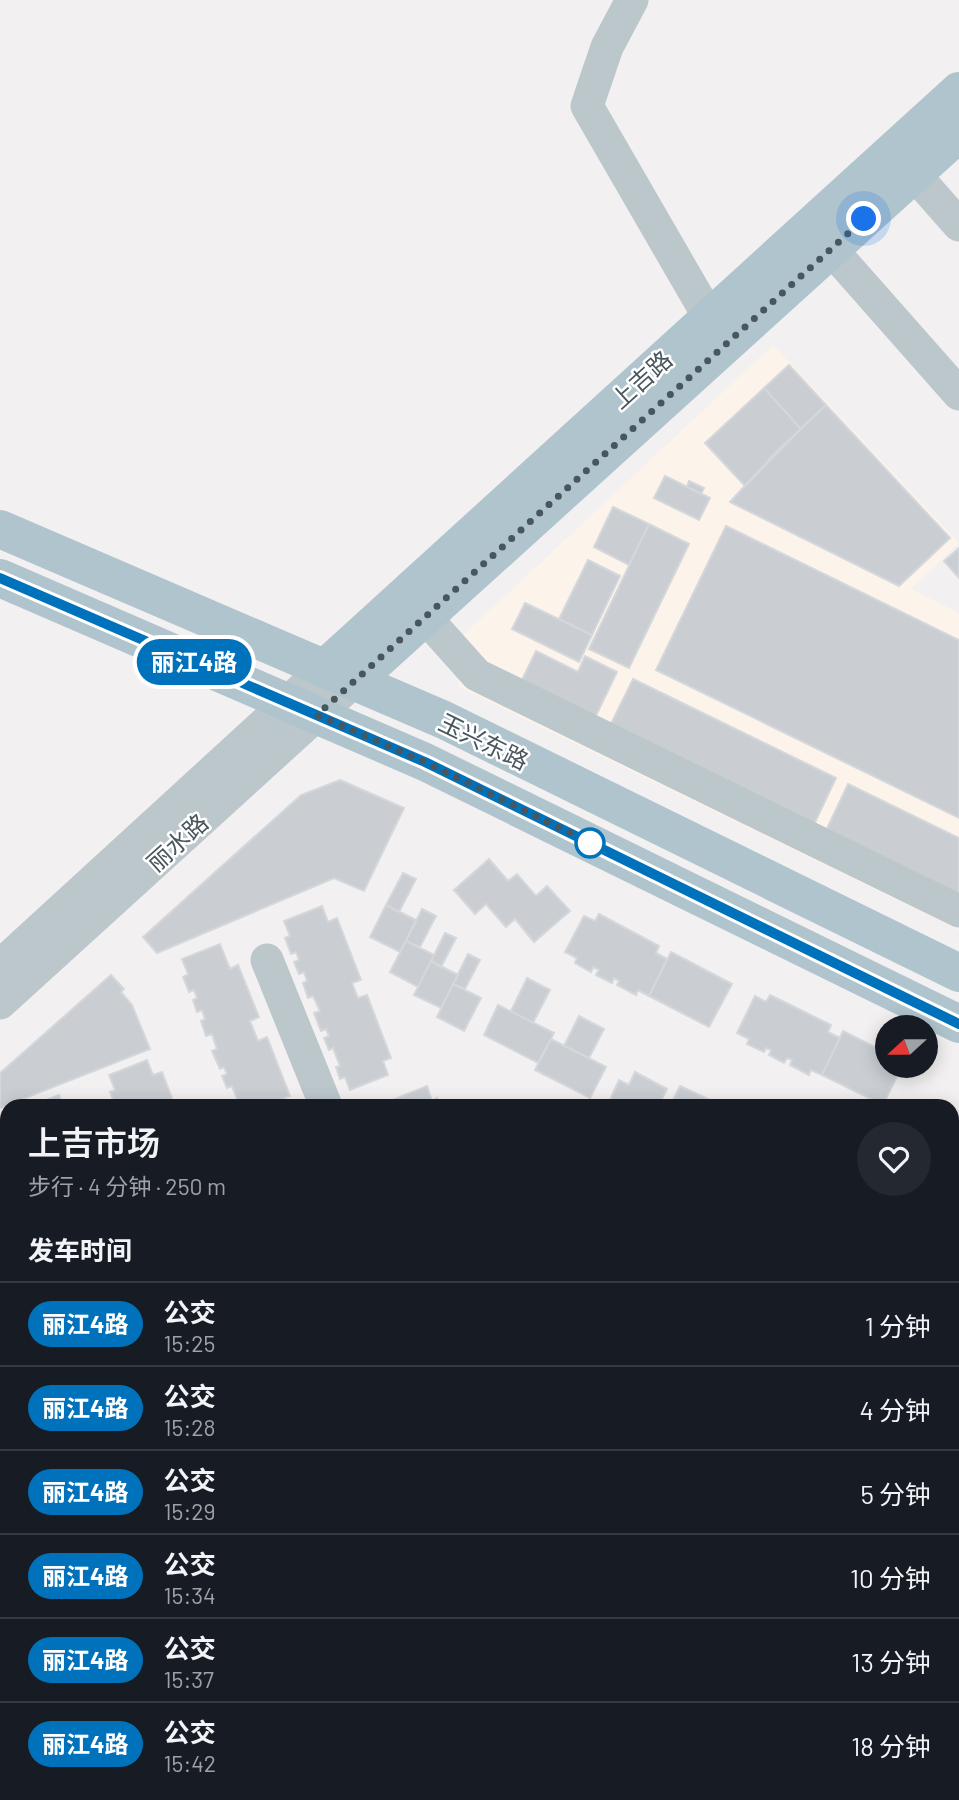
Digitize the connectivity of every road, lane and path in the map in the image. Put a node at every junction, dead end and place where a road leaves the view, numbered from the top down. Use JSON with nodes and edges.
{"nodes":[{"id":1,"x":632,"y":0,"type":"edge"},
{"id":2,"x":959,"y":91,"type":"edge"},
{"id":3,"x":959,"y":134,"type":"edge"},
{"id":4,"x":914,"y":174,"type":"junction"},
{"id":5,"x":959,"y":225,"type":"edge"},
{"id":6,"x":831,"y":249,"type":"junction"},
{"id":7,"x":709,"y":317,"type":"junction"},
{"id":8,"x":959,"y":394,"type":"edge"},
{"id":9,"x":0,"y":529,"type":"edge"},
{"id":10,"x":0,"y":579,"type":"edge"},
{"id":11,"x":425,"y":617,"type":"junction"},
{"id":12,"x":339,"y":675,"type":"junction"},
{"id":13,"x":302,"y":709,"type":"junction"},
{"id":14,"x":959,"y":911,"type":"edge"},
{"id":15,"x":267,"y":960,"type":"dead end"},
{"id":16,"x":0,"y":966,"type":"edge"},
{"id":17,"x":959,"y":973,"type":"edge"},
{"id":18,"x":0,"y":1003,"type":"edge"},
{"id":19,"x":959,"y":1024,"type":"edge"},
{"id":20,"x":323,"y":1099,"type":"edge"}],
"edges":[{"from":1,"to":7,"type":"street"},
{"from":2,"to":7,"type":"main road","name":"上吉路"},
{"from":3,"to":4,"type":"main road","name":"上吉路"},
{"from":4,"to":5,"type":"street"},
{"from":4,"to":6,"type":"main road","name":"上吉路"},
{"from":6,"to":8,"type":"street"},
{"from":6,"to":11,"type":"main road","name":"上吉路"},
{"from":7,"to":12,"type":"main road","name":"上吉路"},
{"from":9,"to":12,"type":"main road","name":"玉兴东路"},
{"from":10,"to":13,"type":"main road","name":"玉兴东路"},
{"from":11,"to":12,"type":"main road","name":"上吉路"},
{"from":11,"to":14,"type":"street"},
{"from":12,"to":13,"type":"street","name":"丽水路"},
{"from":12,"to":17,"type":"main road","name":"玉兴东路"},
{"from":13,"to":16,"type":"street","name":"丽水路"},
{"from":13,"to":18,"type":"street","name":"丽水路"},
{"from":13,"to":19,"type":"main road","name":"玉兴东路"},
{"from":15,"to":20,"type":"street"}]}
